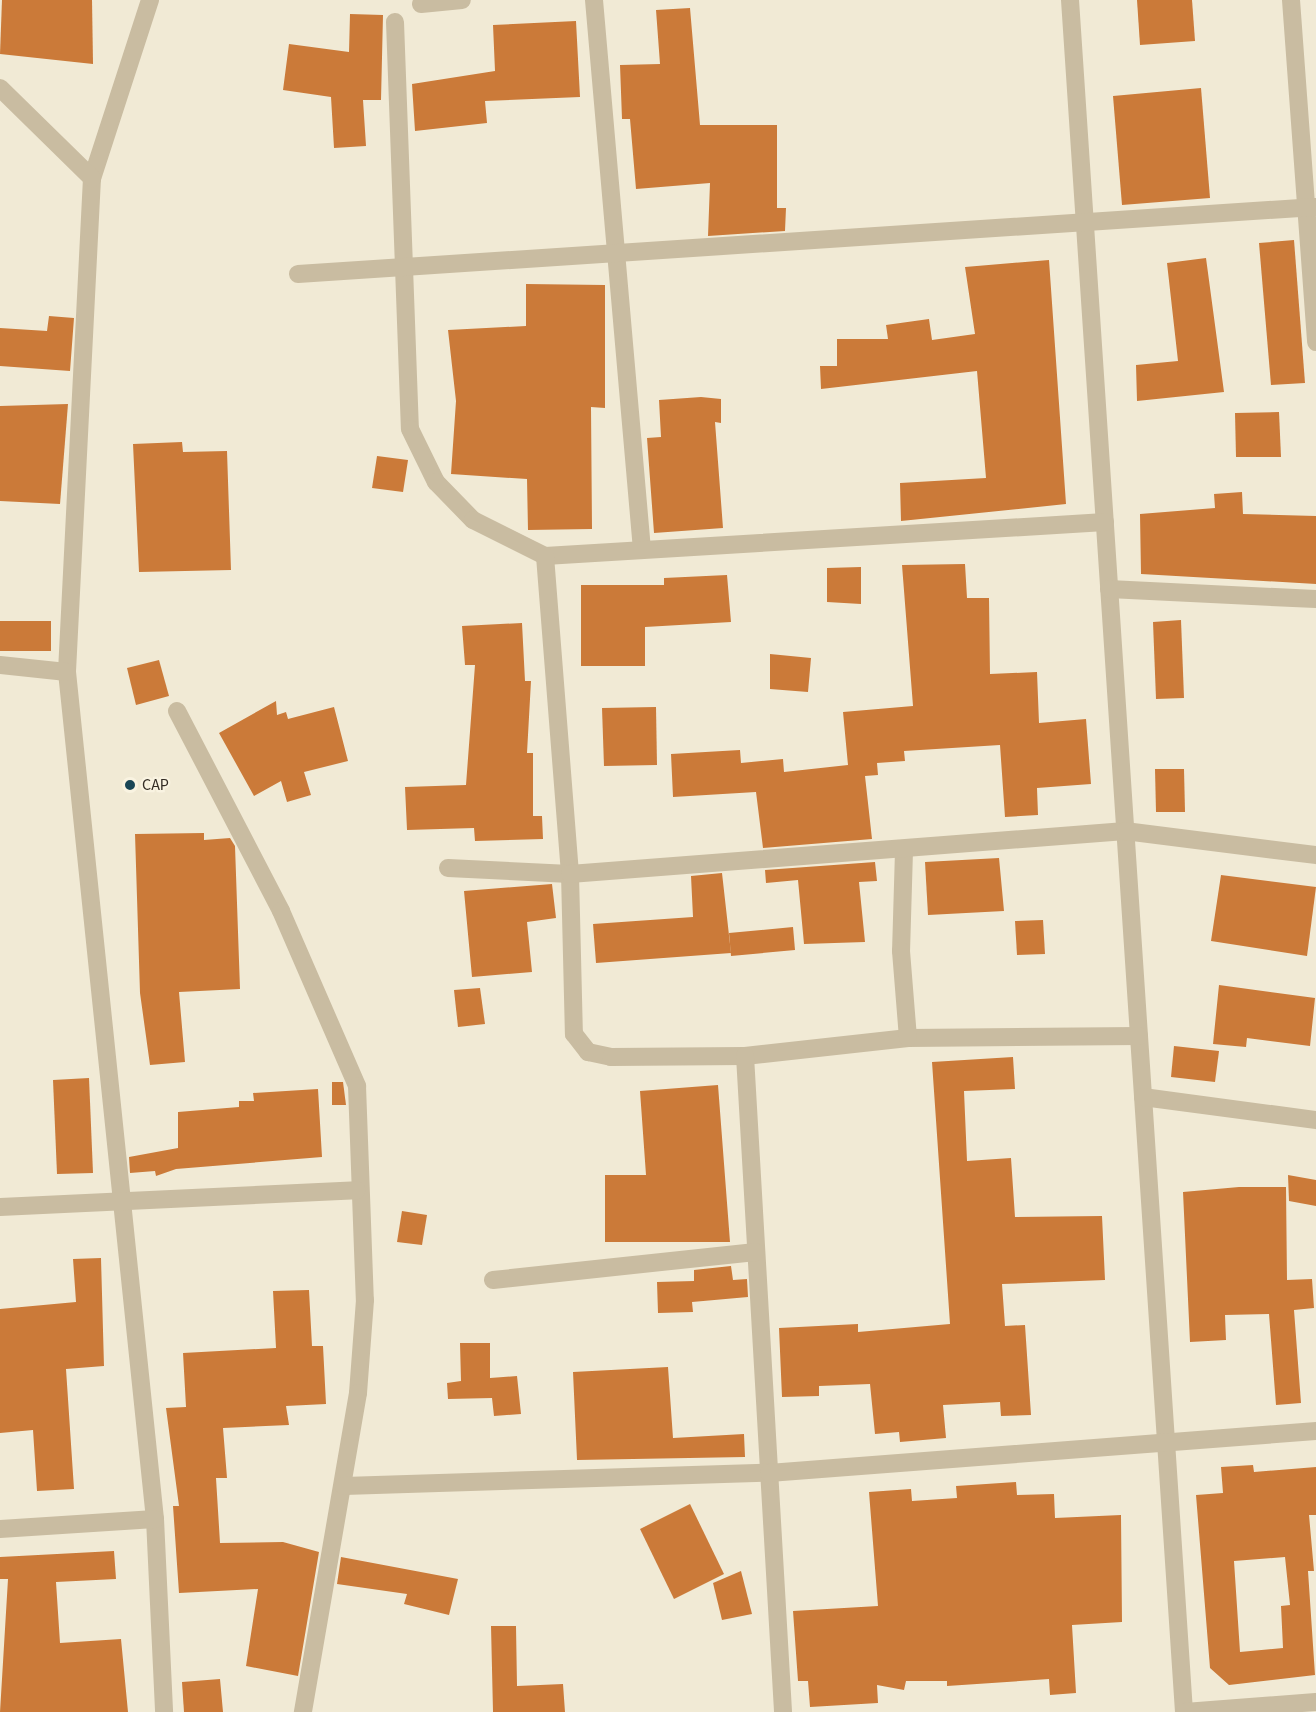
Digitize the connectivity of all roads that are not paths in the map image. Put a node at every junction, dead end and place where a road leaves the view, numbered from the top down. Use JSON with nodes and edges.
{"nodes":[{"id":1,"x":150,"y":0,"type":"edge"},
{"id":2,"x":462,"y":0,"type":"edge"},
{"id":3,"x":594,"y":0,"type":"edge"},
{"id":4,"x":1070,"y":0,"type":"edge"},
{"id":5,"x":1291,"y":0,"type":"edge"},
{"id":6,"x":421,"y":4,"type":"dead end"},
{"id":7,"x":395,"y":22,"type":"dead end"},
{"id":8,"x":0,"y":88,"type":"edge"},
{"id":9,"x":92,"y":178,"type":"junction"},
{"id":10,"x":1311,"y":208,"type":"edge"},
{"id":11,"x":1084,"y":223,"type":"junction"},
{"id":12,"x":616,"y":254,"type":"junction"},
{"id":13,"x":402,"y":268,"type":"junction"},
{"id":14,"x":298,"y":274,"type":"dead end"},
{"id":15,"x":1316,"y":342,"type":"edge"},
{"id":16,"x":1105,"y":522,"type":"junction"},
{"id":17,"x":642,"y":550,"type":"junction"},
{"id":18,"x":545,"y":556,"type":"junction"},
{"id":19,"x":1109,"y":589,"type":"junction"},
{"id":20,"x":1316,"y":598,"type":"edge"},
{"id":21,"x":0,"y":665,"type":"edge"},
{"id":22,"x":67,"y":672,"type":"junction"},
{"id":23,"x":177,"y":711,"type":"dead end"},
{"id":24,"x":1125,"y":831,"type":"junction"},
{"id":25,"x":904,"y":851,"type":"junction"},
{"id":26,"x":1316,"y":855,"type":"edge"},
{"id":27,"x":448,"y":868,"type":"dead end"},
{"id":28,"x":570,"y":874,"type":"junction"},
{"id":29,"x":1139,"y":1036,"type":"junction"},
{"id":30,"x":908,"y":1038,"type":"junction"},
{"id":31,"x":745,"y":1056,"type":"junction"},
{"id":32,"x":1143,"y":1097,"type":"junction"},
{"id":33,"x":1316,"y":1120,"type":"edge"},
{"id":34,"x":357,"y":1190,"type":"junction"},
{"id":35,"x":118,"y":1199,"type":"junction"},
{"id":36,"x":0,"y":1207,"type":"edge"},
{"id":37,"x":756,"y":1252,"type":"junction"},
{"id":38,"x":493,"y":1280,"type":"dead end"},
{"id":39,"x":1316,"y":1431,"type":"edge"},
{"id":40,"x":1166,"y":1442,"type":"junction"},
{"id":41,"x":769,"y":1473,"type":"junction"},
{"id":42,"x":344,"y":1486,"type":"junction"},
{"id":43,"x":155,"y":1519,"type":"junction"},
{"id":44,"x":0,"y":1528,"type":"edge"},
{"id":45,"x":1316,"y":1702,"type":"edge"},
{"id":46,"x":164,"y":1712,"type":"edge"},
{"id":47,"x":303,"y":1712,"type":"edge"},
{"id":48,"x":783,"y":1712,"type":"edge"},
{"id":49,"x":1184,"y":1712,"type":"edge"}],
"edges":[{"from":1,"to":9,"type":"street"},
{"from":2,"to":6,"type":"street"},
{"from":3,"to":12,"type":"street"},
{"from":4,"to":11,"type":"street"},
{"from":5,"to":10,"type":"street"},
{"from":7,"to":13,"type":"street"},
{"from":8,"to":9,"type":"street"},
{"from":9,"to":22,"type":"street"},
{"from":10,"to":11,"type":"street"},
{"from":10,"to":15,"type":"street"},
{"from":11,"to":12,"type":"street"},
{"from":11,"to":16,"type":"street"},
{"from":12,"to":13,"type":"street"},
{"from":12,"to":17,"type":"street"},
{"from":13,"to":14,"type":"street"},
{"from":13,"to":18,"type":"street"},
{"from":16,"to":17,"type":"street"},
{"from":16,"to":19,"type":"street"},
{"from":17,"to":18,"type":"street"},
{"from":18,"to":28,"type":"street"},
{"from":19,"to":20,"type":"street"},
{"from":19,"to":24,"type":"street"},
{"from":21,"to":22,"type":"street"},
{"from":22,"to":35,"type":"street"},
{"from":23,"to":34,"type":"street"},
{"from":24,"to":25,"type":"street"},
{"from":24,"to":26,"type":"street"},
{"from":24,"to":29,"type":"street"},
{"from":25,"to":28,"type":"street"},
{"from":25,"to":30,"type":"street"},
{"from":27,"to":28,"type":"street"},
{"from":28,"to":31,"type":"street"},
{"from":29,"to":30,"type":"street"},
{"from":29,"to":32,"type":"street"},
{"from":30,"to":31,"type":"street"},
{"from":31,"to":37,"type":"street"},
{"from":32,"to":33,"type":"street"},
{"from":32,"to":40,"type":"street"},
{"from":34,"to":35,"type":"street"},
{"from":34,"to":42,"type":"street"},
{"from":35,"to":36,"type":"street"},
{"from":35,"to":43,"type":"street"},
{"from":37,"to":38,"type":"street"},
{"from":37,"to":41,"type":"street"},
{"from":39,"to":40,"type":"street"},
{"from":40,"to":41,"type":"street"},
{"from":40,"to":49,"type":"street"},
{"from":41,"to":42,"type":"street"},
{"from":41,"to":48,"type":"street"},
{"from":42,"to":47,"type":"street"},
{"from":43,"to":44,"type":"street"},
{"from":43,"to":46,"type":"street"},
{"from":45,"to":49,"type":"street"}]}
